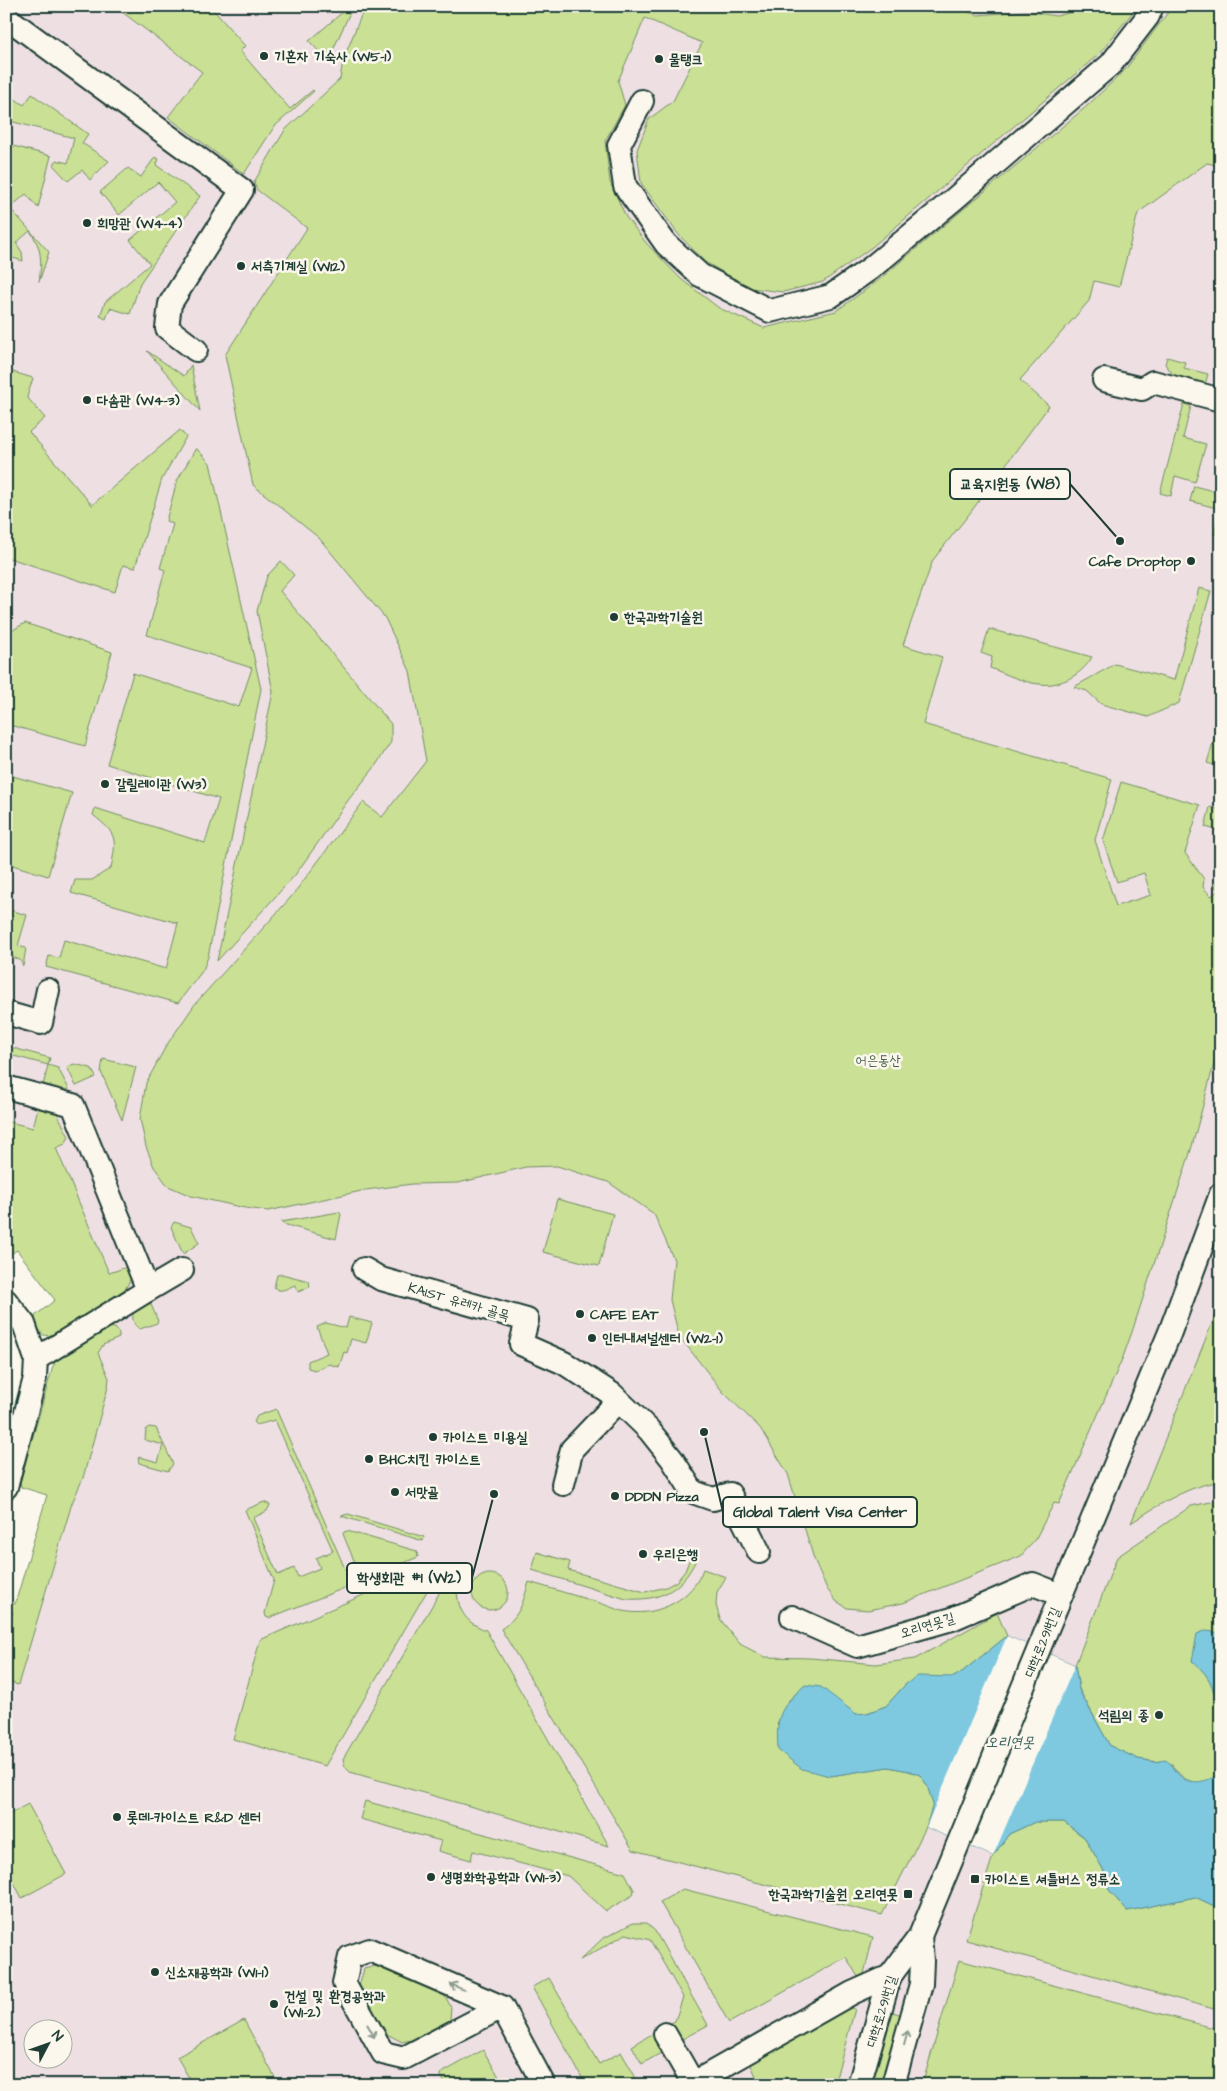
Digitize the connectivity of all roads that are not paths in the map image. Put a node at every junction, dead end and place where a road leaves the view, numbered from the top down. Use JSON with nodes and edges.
{"nodes":[{"id":1,"x":1152,"y":6,"type":"edge"},
{"id":2,"x":6,"y":17,"type":"edge"},
{"id":3,"x":642,"y":101,"type":"dead end"},
{"id":4,"x":196,"y":350,"type":"dead end"},
{"id":5,"x":1104,"y":380,"type":"dead end"},
{"id":6,"x":1221,"y":400,"type":"edge"},
{"id":7,"x":48,"y":990,"type":"dead end"},
{"id":8,"x":6,"y":1013,"type":"edge"},
{"id":9,"x":6,"y":1087,"type":"edge"},
{"id":10,"x":1221,"y":1194,"type":"edge"},
{"id":11,"x":182,"y":1270,"type":"dead end"},
{"id":12,"x":368,"y":1276,"type":"dead end"},
{"id":13,"x":148,"y":1290,"type":"junction"},
{"id":14,"x":6,"y":1302,"type":"edge"},
{"id":15,"x":36,"y":1359,"type":"junction"},
{"id":16,"x":618,"y":1401,"type":"junction"},
{"id":17,"x":563,"y":1484,"type":"dead end"},
{"id":18,"x":6,"y":1486,"type":"edge"},
{"id":19,"x":759,"y":1552,"type":"dead end"},
{"id":20,"x":1061,"y":1595,"type":"junction"},
{"id":21,"x":792,"y":1617,"type":"dead end"},
{"id":22,"x":920,"y":1936,"type":"junction"},
{"id":23,"x":890,"y":1976,"type":"junction"},
{"id":24,"x":502,"y":2007,"type":"junction"},
{"id":25,"x":665,"y":2034,"type":"dead end"},
{"id":26,"x":691,"y":2084,"type":"edge"},
{"id":27,"x":544,"y":2085,"type":"edge"},
{"id":28,"x":859,"y":2085,"type":"edge"},
{"id":29,"x":893,"y":2085,"type":"edge"}],
"edges":[{"from":1,"to":3,"type":"street"},
{"from":2,"to":4,"type":"street"},
{"from":5,"to":6,"type":"street"},
{"from":7,"to":8,"type":"street"},
{"from":9,"to":13,"type":"street"},
{"from":10,"to":20,"type":"street","name":"대학로291번길"},
{"from":11,"to":13,"type":"street"},
{"from":12,"to":16,"type":"street","name":"KAIST 유레카 골목"},
{"from":13,"to":15,"type":"street"},
{"from":14,"to":15,"type":"street"},
{"from":15,"to":18,"type":"street"},
{"from":16,"to":17,"type":"street"},
{"from":16,"to":19,"type":"street"},
{"from":20,"to":21,"type":"street","name":"오리연못길"},
{"from":20,"to":22,"type":"street","name":"대학로291번길"},
{"from":22,"to":23,"type":"street","name":"대학로291번길"},
{"from":29,"to":22,"type":"street","one_way":true},
{"from":23,"to":26,"type":"street"},
{"from":23,"to":28,"type":"street","name":"대학로291번길"},
{"from":24,"to":24,"type":"street","one_way":true},
{"from":24,"to":27,"type":"street"},
{"from":25,"to":26,"type":"street"}]}
